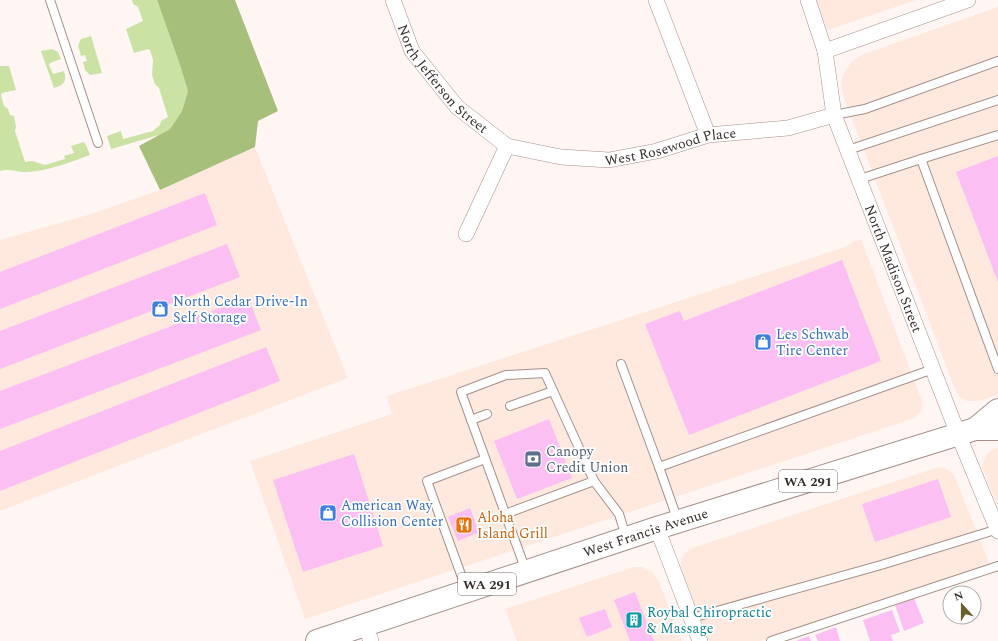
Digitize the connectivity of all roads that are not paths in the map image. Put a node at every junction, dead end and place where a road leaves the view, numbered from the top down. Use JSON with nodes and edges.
{"nodes":[{"id":1,"x":50,"y":0,"type":"edge"},
{"id":2,"x":393,"y":0,"type":"edge"},
{"id":3,"x":656,"y":0,"type":"edge"},
{"id":4,"x":808,"y":0,"type":"edge"},
{"id":5,"x":968,"y":0,"type":"edge"},
{"id":6,"x":825,"y":51,"type":"junction"},
{"id":7,"x":998,"y":61,"type":"edge"},
{"id":8,"x":998,"y":100,"type":"edge"},
{"id":9,"x":834,"y":115,"type":"junction"},
{"id":10,"x":708,"y":135,"type":"junction"},
{"id":11,"x":998,"y":135,"type":"edge"},
{"id":12,"x":98,"y":143,"type":"dead end"},
{"id":13,"x":507,"y":146,"type":"junction"},
{"id":14,"x":848,"y":150,"type":"junction"},
{"id":15,"x":921,"y":159,"type":"junction"},
{"id":16,"x":860,"y":179,"type":"junction"},
{"id":17,"x":466,"y":234,"type":"dead end"},
{"id":18,"x":622,"y":364,"type":"dead end"},
{"id":19,"x":933,"y":369,"type":"junction"},
{"id":20,"x":998,"y":369,"type":"edge"},
{"id":21,"x":553,"y":391,"type":"junction"},
{"id":22,"x":510,"y":406,"type":"dead end"},
{"id":23,"x":998,"y":410,"type":"edge"},
{"id":24,"x":488,"y":414,"type":"dead end"},
{"id":25,"x":471,"y":420,"type":"junction"},
{"id":26,"x":998,"y":429,"type":"edge"},
{"id":27,"x":967,"y":431,"type":"junction"},
{"id":28,"x":485,"y":459,"type":"junction"},
{"id":29,"x":659,"y":467,"type":"junction"},
{"id":30,"x":594,"y":481,"type":"junction"},
{"id":31,"x":505,"y":514,"type":"junction"},
{"id":32,"x":678,"y":522,"type":"junction"},
{"id":33,"x":657,"y":528,"type":"junction"},
{"id":34,"x":998,"y":530,"type":"edge"},
{"id":35,"x":627,"y":538,"type":"junction"},
{"id":36,"x":998,"y":566,"type":"edge"},
{"id":37,"x":526,"y":571,"type":"junction"},
{"id":38,"x":467,"y":591,"type":"junction"},
{"id":39,"x":692,"y":618,"type":"junction"},
{"id":40,"x":368,"y":633,"type":"edge"},
{"id":41,"x":317,"y":641,"type":"edge"},
{"id":42,"x":700,"y":641,"type":"edge"},
{"id":43,"x":771,"y":641,"type":"edge"}],
"edges":[{"from":1,"to":12,"type":"lane"},
{"from":2,"to":13,"type":"street","name":"North Jefferson Street"},
{"from":3,"to":10,"type":"street"},
{"from":4,"to":6,"type":"street","name":"North Madison Street"},
{"from":5,"to":6,"type":"street"},
{"from":6,"to":9,"type":"street","name":"North Madison Street"},
{"from":7,"to":9,"type":"lane"},
{"from":8,"to":14,"type":"lane"},
{"from":9,"to":10,"type":"street","name":"West Rosewood Place"},
{"from":9,"to":14,"type":"street","name":"North Madison Street"},
{"from":10,"to":13,"type":"street","name":"West Rosewood Place"},
{"from":11,"to":15,"type":"lane"},
{"from":13,"to":17,"type":"street"},
{"from":14,"to":16,"type":"street","name":"North Madison Street"},
{"from":15,"to":16,"type":"lane"},
{"from":15,"to":20,"type":"lane"},
{"from":16,"to":19,"type":"street","name":"North Madison Street"},
{"from":18,"to":29,"type":"lane"},
{"from":19,"to":27,"type":"street","name":"North Madison Street"},
{"from":19,"to":29,"type":"lane"},
{"from":21,"to":22,"type":"lane"},
{"from":21,"to":25,"type":"lane"},
{"from":21,"to":30,"type":"lane"},
{"from":23,"to":27,"type":"main road","name":"West Francis Avenue","number":"WA 291"},
{"from":24,"to":25,"type":"lane"},
{"from":25,"to":28,"type":"lane"},
{"from":26,"to":27,"type":"main road","name":"West Francis Avenue","number":"WA 291"},
{"from":27,"to":32,"type":"main road","name":"West Francis Avenue","number":"WA 291"},
{"from":27,"to":34,"type":"street","name":"North Madison Street"},
{"from":28,"to":31,"type":"lane"},
{"from":28,"to":38,"type":"lane"},
{"from":29,"to":32,"type":"lane"},
{"from":30,"to":31,"type":"lane"},
{"from":30,"to":35,"type":"lane"},
{"from":31,"to":37,"type":"lane"},
{"from":32,"to":33,"type":"main road","name":"West Francis Avenue","number":"WA 291"},
{"from":33,"to":35,"type":"main road","name":"West Francis Avenue","number":"WA 291"},
{"from":33,"to":39,"type":"street"},
{"from":34,"to":39,"type":"lane"},
{"from":35,"to":37,"type":"main road","name":"West Francis Avenue","number":"WA 291"},
{"from":36,"to":43,"type":"lane"},
{"from":37,"to":38,"type":"main road","name":"West Francis Avenue","number":"WA 291"},
{"from":38,"to":40,"type":"main road","name":"West Francis Avenue","number":"WA 291"},
{"from":39,"to":42,"type":"street"},
{"from":40,"to":41,"type":"main road","name":"West Francis Avenue","number":"WA 291"}]}
